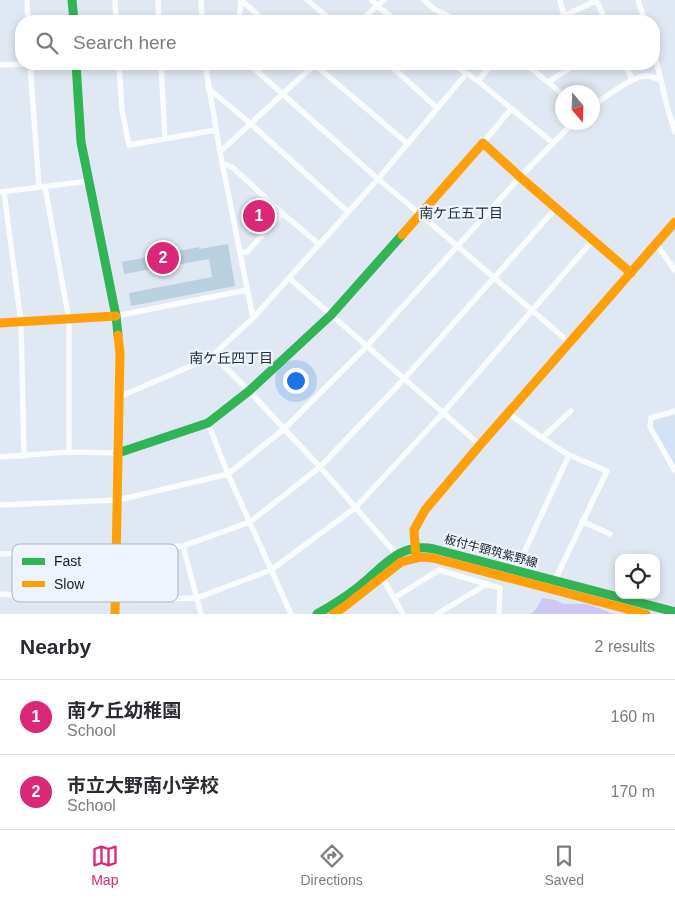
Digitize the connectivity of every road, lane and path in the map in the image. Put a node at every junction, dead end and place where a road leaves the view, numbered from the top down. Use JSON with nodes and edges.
{"nodes":[{"id":1,"x":27,"y":0,"type":"edge"},
{"id":2,"x":72,"y":0,"type":"edge"},
{"id":3,"x":115,"y":0,"type":"edge"},
{"id":4,"x":158,"y":0,"type":"edge"},
{"id":5,"x":201,"y":0,"type":"edge"},
{"id":6,"x":241,"y":0,"type":"edge"},
{"id":7,"x":307,"y":0,"type":"edge"},
{"id":8,"x":372,"y":0,"type":"edge"},
{"id":9,"x":384,"y":0,"type":"edge"},
{"id":10,"x":424,"y":0,"type":"edge"},
{"id":11,"x":560,"y":0,"type":"edge"},
{"id":12,"x":638,"y":0,"type":"edge"},
{"id":13,"x":377,"y":6,"type":"junction"},
{"id":14,"x":28,"y":15,"type":"edge"},
{"id":15,"x":73,"y":15,"type":"edge"},
{"id":16,"x":116,"y":15,"type":"edge"},
{"id":17,"x":159,"y":15,"type":"edge"},
{"id":18,"x":202,"y":15,"type":"edge"},
{"id":19,"x":240,"y":15,"type":"edge"},
{"id":20,"x":258,"y":15,"type":"edge"},
{"id":21,"x":325,"y":15,"type":"edge"},
{"id":22,"x":367,"y":15,"type":"edge"},
{"id":23,"x":389,"y":15,"type":"edge"},
{"id":24,"x":446,"y":15,"type":"edge"},
{"id":25,"x":564,"y":15,"type":"edge"},
{"id":26,"x":566,"y":15,"type":"edge"},
{"id":27,"x":603,"y":15,"type":"edge"},
{"id":28,"x":643,"y":15,"type":"edge"},
{"id":29,"x":15,"y":64,"type":"edge"},
{"id":30,"x":0,"y":65,"type":"edge"},
{"id":31,"x":31,"y":70,"type":"edge"},
{"id":32,"x":76,"y":70,"type":"edge"},
{"id":33,"x":119,"y":70,"type":"edge"},
{"id":34,"x":161,"y":70,"type":"edge"},
{"id":35,"x":206,"y":70,"type":"edge"},
{"id":36,"x":256,"y":70,"type":"edge"},
{"id":37,"x":308,"y":70,"type":"edge"},
{"id":38,"x":321,"y":70,"type":"edge"},
{"id":39,"x":396,"y":70,"type":"edge"},
{"id":40,"x":461,"y":70,"type":"edge"},
{"id":41,"x":487,"y":70,"type":"edge"},
{"id":42,"x":533,"y":70,"type":"edge"},
{"id":43,"x":567,"y":70,"type":"edge"},
{"id":44,"x":628,"y":70,"type":"edge"},
{"id":45,"x":658,"y":70,"type":"edge"},
{"id":46,"x":466,"y":74,"type":"junction"},
{"id":47,"x":632,"y":79,"type":"junction"},
{"id":48,"x":478,"y":81,"type":"junction"},
{"id":49,"x":661,"y":81,"type":"junction"},
{"id":50,"x":548,"y":82,"type":"junction"},
{"id":51,"x":208,"y":88,"type":"junction"},
{"id":52,"x":555,"y":88,"type":"edge"},
{"id":53,"x":283,"y":94,"type":"junction"},
{"id":54,"x":600,"y":101,"type":"edge"},
{"id":55,"x":437,"y":108,"type":"junction"},
{"id":56,"x":511,"y":109,"type":"junction"},
{"id":57,"x":251,"y":124,"type":"junction"},
{"id":58,"x":216,"y":130,"type":"junction"},
{"id":59,"x":566,"y":130,"type":"edge"},
{"id":60,"x":675,"y":132,"type":"edge"},
{"id":61,"x":165,"y":139,"type":"junction"},
{"id":62,"x":483,"y":143,"type":"junction"},
{"id":63,"x":553,"y":143,"type":"junction"},
{"id":64,"x":408,"y":144,"type":"junction"},
{"id":65,"x":220,"y":152,"type":"junction"},
{"id":66,"x":222,"y":163,"type":"junction"},
{"id":67,"x":520,"y":177,"type":"junction"},
{"id":68,"x":378,"y":179,"type":"junction"},
{"id":69,"x":89,"y":181,"type":"junction"},
{"id":70,"x":42,"y":187,"type":"junction"},
{"id":71,"x":2,"y":192,"type":"edge"},
{"id":72,"x":556,"y":208,"type":"junction"},
{"id":73,"x":348,"y":212,"type":"junction"},
{"id":74,"x":282,"y":213,"type":"junction"},
{"id":75,"x":420,"y":214,"type":"junction"},
{"id":76,"x":675,"y":222,"type":"edge"},
{"id":77,"x":593,"y":240,"type":"junction"},
{"id":78,"x":656,"y":243,"type":"junction"},
{"id":79,"x":319,"y":244,"type":"junction"},
{"id":80,"x":457,"y":245,"type":"junction"},
{"id":81,"x":240,"y":253,"type":"junction"},
{"id":82,"x":675,"y":271,"type":"edge"},
{"id":83,"x":631,"y":272,"type":"junction"},
{"id":84,"x":289,"y":278,"type":"junction"},
{"id":85,"x":494,"y":278,"type":"junction"},
{"id":86,"x":247,"y":290,"type":"junction"},
{"id":87,"x":532,"y":310,"type":"junction"},
{"id":88,"x":330,"y":315,"type":"junction"},
{"id":89,"x":116,"y":316,"type":"junction"},
{"id":90,"x":253,"y":318,"type":"junction"},
{"id":91,"x":69,"y":320,"type":"junction"},
{"id":92,"x":21,"y":322,"type":"junction"},
{"id":93,"x":0,"y":323,"type":"edge"},
{"id":94,"x":570,"y":343,"type":"junction"},
{"id":95,"x":367,"y":346,"type":"junction"},
{"id":96,"x":213,"y":355,"type":"junction"},
{"id":97,"x":404,"y":379,"type":"junction"},
{"id":98,"x":249,"y":391,"type":"junction"},
{"id":99,"x":119,"y":398,"type":"junction"},
{"id":100,"x":571,"y":411,"type":"dead end"},
{"id":101,"x":675,"y":411,"type":"edge"},
{"id":102,"x":443,"y":413,"type":"junction"},
{"id":103,"x":508,"y":413,"type":"junction"},
{"id":104,"x":208,"y":424,"type":"junction"},
{"id":105,"x":284,"y":429,"type":"junction"},
{"id":106,"x":542,"y":438,"type":"junction"},
{"id":107,"x":480,"y":445,"type":"junction"},
{"id":108,"x":69,"y":452,"type":"junction"},
{"id":109,"x":118,"y":453,"type":"junction"},
{"id":110,"x":569,"y":455,"type":"junction"},
{"id":111,"x":24,"y":456,"type":"junction"},
{"id":112,"x":0,"y":457,"type":"edge"},
{"id":113,"x":320,"y":467,"type":"junction"},
{"id":114,"x":675,"y":472,"type":"edge"},
{"id":115,"x":228,"y":474,"type":"junction"},
{"id":116,"x":118,"y":500,"type":"junction"},
{"id":117,"x":0,"y":505,"type":"edge"},
{"id":118,"x":355,"y":508,"type":"junction"},
{"id":119,"x":582,"y":521,"type":"junction"},
{"id":120,"x":250,"y":522,"type":"junction"},
{"id":121,"x":610,"y":534,"type":"dead end"},
{"id":122,"x":117,"y":544,"type":"edge"},
{"id":123,"x":178,"y":546,"type":"edge"},
{"id":124,"x":183,"y":546,"type":"junction"},
{"id":125,"x":415,"y":547,"type":"junction"},
{"id":126,"x":399,"y":558,"type":"junction"},
{"id":127,"x":416,"y":558,"type":"junction"},
{"id":128,"x":271,"y":570,"type":"junction"},
{"id":129,"x":516,"y":570,"type":"junction"},
{"id":130,"x":382,"y":577,"type":"junction"},
{"id":131,"x":487,"y":584,"type":"junction"},
{"id":132,"x":553,"y":585,"type":"junction"},
{"id":133,"x":178,"y":598,"type":"edge"},
{"id":134,"x":197,"y":598,"type":"junction"},
{"id":135,"x":394,"y":598,"type":"junction"},
{"id":136,"x":344,"y":607,"type":"edge"},
{"id":137,"x":675,"y":612,"type":"edge"},
{"id":138,"x":201,"y":614,"type":"edge"},
{"id":139,"x":291,"y":614,"type":"edge"},
{"id":140,"x":317,"y":614,"type":"edge"},
{"id":141,"x":333,"y":614,"type":"edge"},
{"id":142,"x":403,"y":614,"type":"edge"},
{"id":143,"x":436,"y":614,"type":"edge"},
{"id":144,"x":499,"y":614,"type":"edge"},
{"id":145,"x":646,"y":614,"type":"edge"}],
"edges":[{"from":1,"to":14,"type":"street"},
{"from":2,"to":15,"type":"street"},
{"from":3,"to":16,"type":"street"},
{"from":4,"to":17,"type":"street"},
{"from":5,"to":18,"type":"street"},
{"from":6,"to":19,"type":"street"},
{"from":6,"to":20,"type":"street"},
{"from":7,"to":21,"type":"street"},
{"from":8,"to":13,"type":"street"},
{"from":9,"to":13,"type":"street"},
{"from":10,"to":24,"type":"street"},
{"from":11,"to":25,"type":"street"},
{"from":12,"to":28,"type":"street"},
{"from":13,"to":22,"type":"street"},
{"from":13,"to":23,"type":"street"},
{"from":26,"to":27,"type":"street"},
{"from":29,"to":30,"type":"street"},
{"from":31,"to":70,"type":"street"},
{"from":32,"to":69,"type":"street"},
{"from":33,"to":61,"type":"street"},
{"from":34,"to":61,"type":"street"},
{"from":35,"to":51,"type":"street"},
{"from":36,"to":53,"type":"street"},
{"from":37,"to":53,"type":"street"},
{"from":38,"to":64,"type":"street"},
{"from":39,"to":55,"type":"street"},
{"from":40,"to":46,"type":"street"},
{"from":41,"to":48,"type":"street"},
{"from":42,"to":50,"type":"street"},
{"from":43,"to":50,"type":"street"},
{"from":44,"to":47,"type":"street"},
{"from":45,"to":49,"type":"street"},
{"from":46,"to":48,"type":"street"},
{"from":46,"to":55,"type":"street"},
{"from":47,"to":49,"type":"street"},
{"from":47,"to":54,"type":"street"},
{"from":48,"to":56,"type":"street"},
{"from":49,"to":60,"type":"street"},
{"from":50,"to":52,"type":"street"},
{"from":51,"to":57,"type":"street"},
{"from":51,"to":58,"type":"street"},
{"from":53,"to":57,"type":"street"},
{"from":53,"to":68,"type":"street"},
{"from":55,"to":64,"type":"street"},
{"from":56,"to":62,"type":"street"},
{"from":56,"to":63,"type":"street"},
{"from":57,"to":65,"type":"street"},
{"from":57,"to":73,"type":"street"},
{"from":58,"to":61,"type":"street"},
{"from":58,"to":65,"type":"street"},
{"from":59,"to":63,"type":"street"},
{"from":62,"to":67,"type":"street"},
{"from":62,"to":75,"type":"street"},
{"from":63,"to":67,"type":"street"},
{"from":64,"to":68,"type":"street"},
{"from":65,"to":66,"type":"street"},
{"from":66,"to":74,"type":"street"},
{"from":66,"to":81,"type":"street"},
{"from":67,"to":72,"type":"street"},
{"from":67,"to":80,"type":"street"},
{"from":68,"to":73,"type":"street"},
{"from":68,"to":75,"type":"street"},
{"from":69,"to":70,"type":"street"},
{"from":69,"to":89,"type":"street"},
{"from":70,"to":71,"type":"street"},
{"from":70,"to":91,"type":"street"},
{"from":71,"to":92,"type":"street"},
{"from":72,"to":77,"type":"street"},
{"from":72,"to":85,"type":"street"},
{"from":73,"to":79,"type":"street"},
{"from":74,"to":79,"type":"street"},
{"from":74,"to":81,"type":"street"},
{"from":75,"to":80,"type":"street"},
{"from":75,"to":88,"type":"street"},
{"from":76,"to":78,"type":"street"},
{"from":77,"to":83,"type":"street"},
{"from":77,"to":87,"type":"street"},
{"from":78,"to":82,"type":"street"},
{"from":78,"to":83,"type":"street"},
{"from":79,"to":84,"type":"street"},
{"from":80,"to":85,"type":"street"},
{"from":80,"to":95,"type":"street"},
{"from":81,"to":86,"type":"street"},
{"from":83,"to":94,"type":"street"},
{"from":84,"to":88,"type":"street"},
{"from":84,"to":90,"type":"street"},
{"from":85,"to":87,"type":"street"},
{"from":85,"to":97,"type":"street"},
{"from":86,"to":89,"type":"street"},
{"from":86,"to":90,"type":"street"},
{"from":87,"to":94,"type":"street"},
{"from":87,"to":102,"type":"street"},
{"from":88,"to":95,"type":"street"},
{"from":88,"to":98,"type":"street"},
{"from":89,"to":91,"type":"street"},
{"from":89,"to":99,"type":"street"},
{"from":90,"to":96,"type":"street"},
{"from":91,"to":92,"type":"street"},
{"from":91,"to":108,"type":"street"},
{"from":92,"to":93,"type":"street"},
{"from":92,"to":111,"type":"street"},
{"from":94,"to":103,"type":"street"},
{"from":95,"to":97,"type":"street"},
{"from":95,"to":105,"type":"street"},
{"from":96,"to":98,"type":"street"},
{"from":96,"to":99,"type":"street"},
{"from":97,"to":102,"type":"street"},
{"from":97,"to":113,"type":"street"},
{"from":98,"to":104,"type":"street"},
{"from":98,"to":105,"type":"street"},
{"from":99,"to":109,"type":"street"},
{"from":100,"to":106,"type":"street"},
{"from":101,"to":114,"type":"street"},
{"from":102,"to":107,"type":"street"},
{"from":102,"to":118,"type":"street"},
{"from":103,"to":106,"type":"street"},
{"from":103,"to":107,"type":"street"},
{"from":104,"to":109,"type":"street"},
{"from":104,"to":115,"type":"street"},
{"from":105,"to":113,"type":"street"},
{"from":105,"to":115,"type":"street"},
{"from":106,"to":110,"type":"street"},
{"from":107,"to":125,"type":"street"},
{"from":108,"to":109,"type":"street"},
{"from":108,"to":111,"type":"street"},
{"from":109,"to":116,"type":"street"},
{"from":110,"to":119,"type":"street"},
{"from":110,"to":129,"type":"street"},
{"from":111,"to":112,"type":"street"},
{"from":113,"to":118,"type":"street"},
{"from":113,"to":120,"type":"street"},
{"from":115,"to":116,"type":"street"},
{"from":115,"to":120,"type":"street"},
{"from":116,"to":117,"type":"street"},
{"from":116,"to":122,"type":"street"},
{"from":118,"to":126,"type":"street"},
{"from":118,"to":128,"type":"street"},
{"from":119,"to":121,"type":"street"},
{"from":119,"to":132,"type":"street"},
{"from":120,"to":124,"type":"street"},
{"from":120,"to":128,"type":"street"},
{"from":123,"to":124,"type":"street"},
{"from":124,"to":134,"type":"street"},
{"from":125,"to":126,"type":"street","name":"板付牛頸筑紫野線"},
{"from":125,"to":127,"type":"street"},
{"from":125,"to":129,"type":"street","name":"板付牛頸筑紫野線"},
{"from":126,"to":127,"type":"street","name":"板付牛頸筑紫野線"},
{"from":126,"to":130,"type":"street","name":"板付牛頸筑紫野線"},
{"from":126,"to":136,"type":"street","name":"板付牛頸筑紫野線"},
{"from":127,"to":132,"type":"street","name":"板付牛頸筑紫野線"},
{"from":128,"to":134,"type":"street"},
{"from":128,"to":139,"type":"street"},
{"from":129,"to":132,"type":"street","name":"板付牛頸筑紫野線"},
{"from":130,"to":135,"type":"street"},
{"from":130,"to":136,"type":"street","name":"板付牛頸筑紫野線"},
{"from":131,"to":135,"type":"street"},
{"from":131,"to":143,"type":"street"},
{"from":131,"to":144,"type":"street"},
{"from":132,"to":137,"type":"street","name":"板付牛頸筑紫野線"},
{"from":132,"to":145,"type":"street","name":"板付牛頸筑紫野線"},
{"from":133,"to":134,"type":"street"},
{"from":134,"to":138,"type":"street"},
{"from":135,"to":142,"type":"street"},
{"from":136,"to":140,"type":"street","name":"板付牛頸筑紫野線"},
{"from":136,"to":141,"type":"street","name":"板付牛頸筑紫野線"}]}
